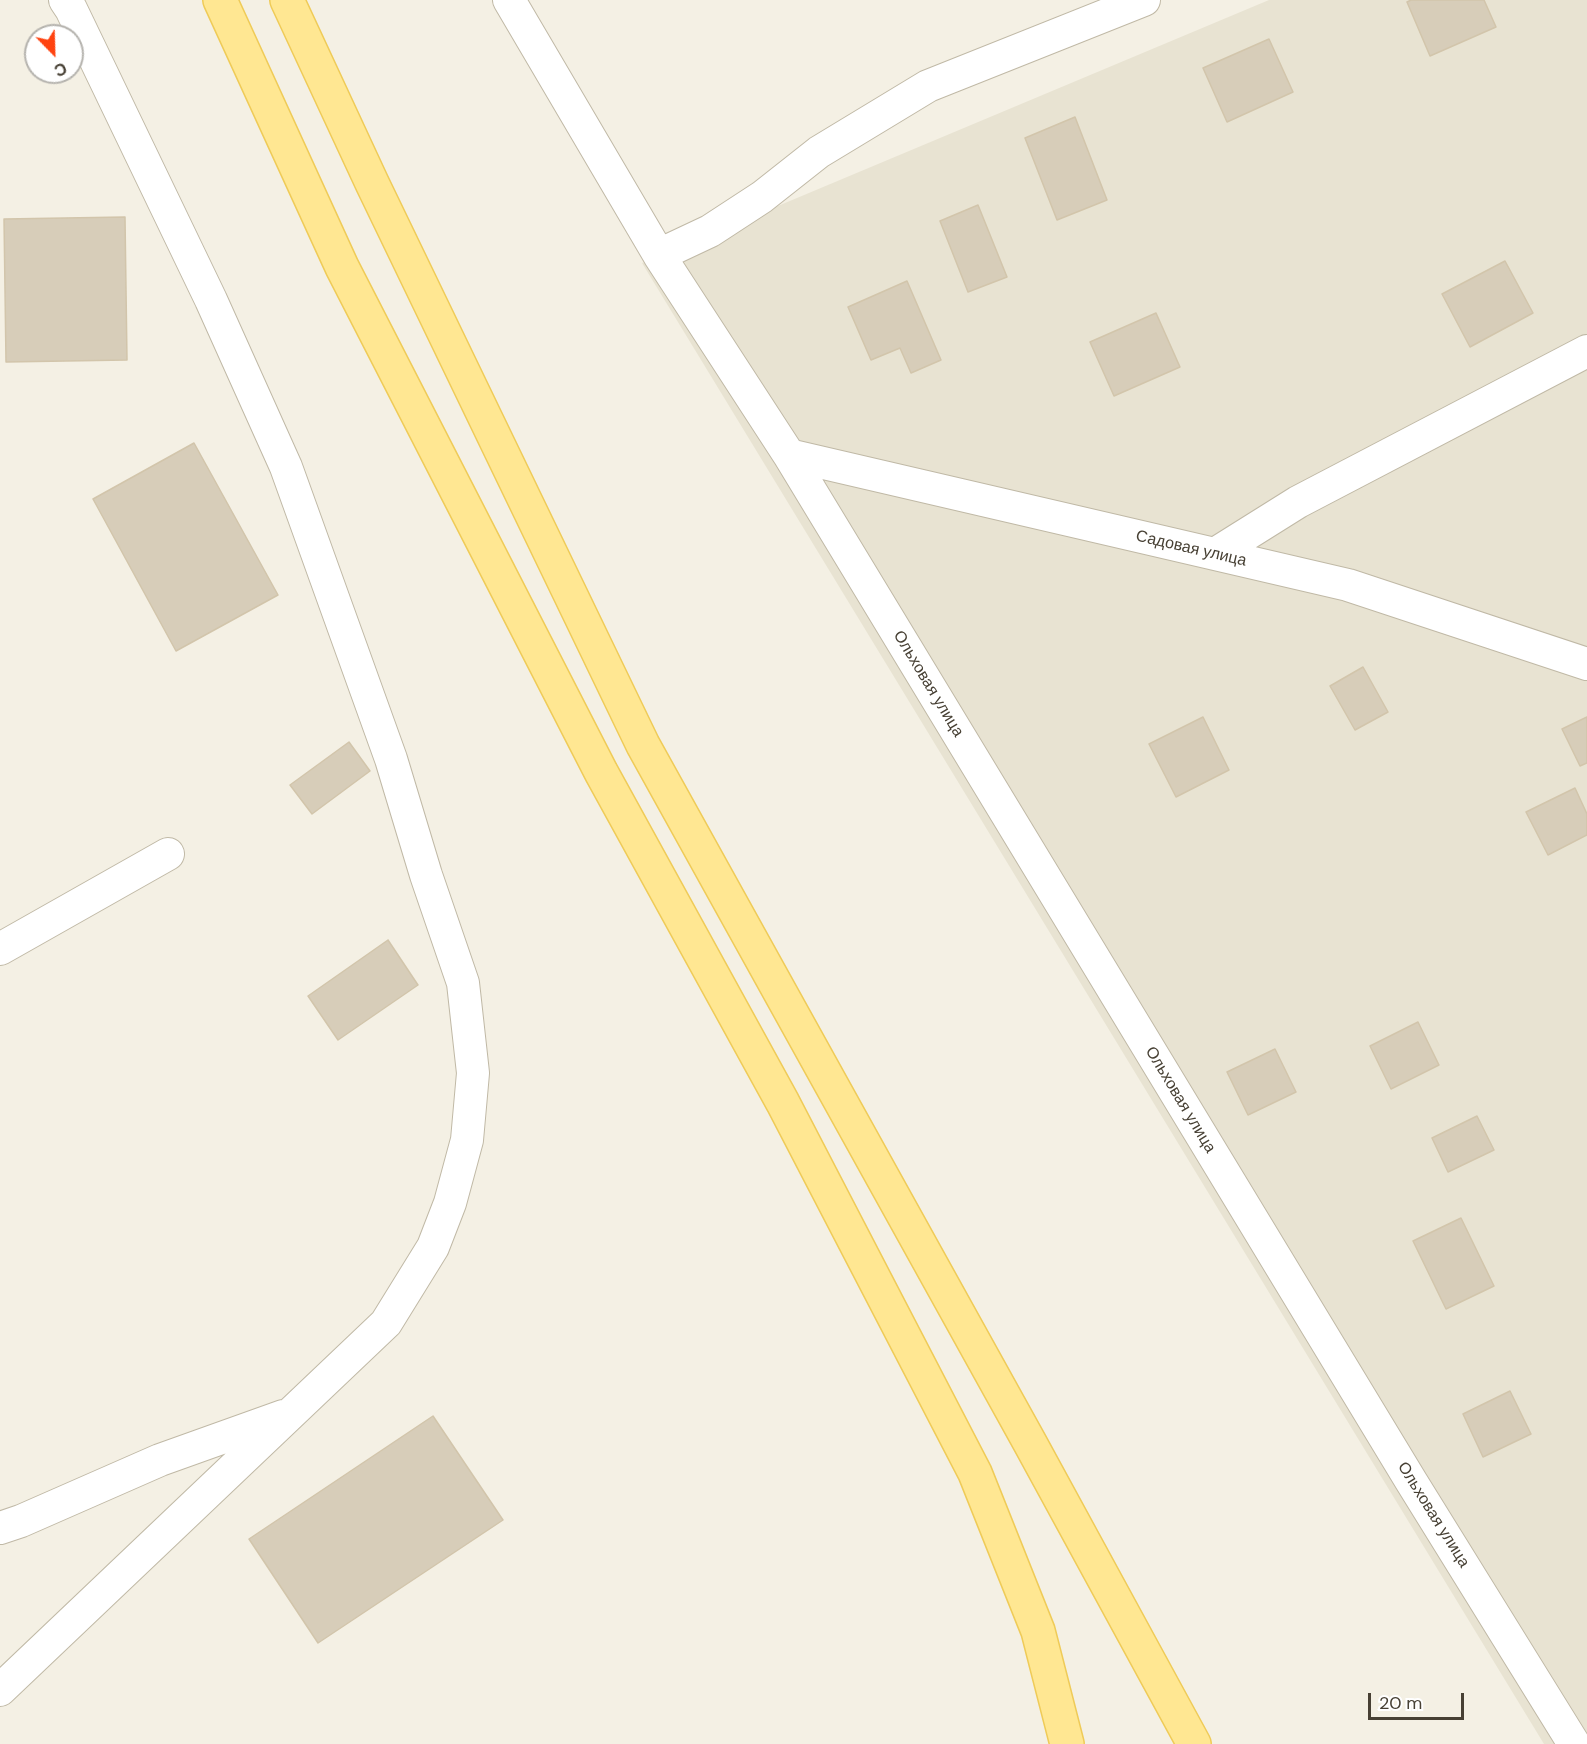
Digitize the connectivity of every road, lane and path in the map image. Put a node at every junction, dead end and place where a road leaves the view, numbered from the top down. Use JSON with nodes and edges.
{"nodes":[{"id":1,"x":64,"y":0,"type":"edge"},
{"id":2,"x":220,"y":0,"type":"edge"},
{"id":3,"x":287,"y":0,"type":"edge"},
{"id":4,"x":298,"y":0,"type":"edge"},
{"id":5,"x":509,"y":0,"type":"edge"},
{"id":6,"x":1144,"y":0,"type":"edge"},
{"id":7,"x":372,"y":183,"type":"junction"},
{"id":8,"x":659,"y":255,"type":"junction"},
{"id":9,"x":1587,"y":351,"type":"edge"},
{"id":10,"x":789,"y":455,"type":"junction"},
{"id":11,"x":1215,"y":554,"type":"junction"},
{"id":12,"x":1587,"y":664,"type":"edge"},
{"id":13,"x":168,"y":854,"type":"dead end"},
{"id":14,"x":0,"y":949,"type":"edge"},
{"id":15,"x":292,"y":1413,"type":"junction"},
{"id":16,"x":0,"y":1528,"type":"edge"},
{"id":17,"x":0,"y":1690,"type":"edge"},
{"id":18,"x":1067,"y":1744,"type":"edge"},
{"id":19,"x":1194,"y":1744,"type":"edge"},
{"id":20,"x":1574,"y":1744,"type":"edge"}],
"edges":[{"from":1,"to":15,"type":"street"},
{"from":2,"to":18,"type":"main road"},
{"from":3,"to":7,"type":"main road"},
{"from":4,"to":7,"type":"street"},
{"from":5,"to":8,"type":"street","name":"Ольховая улица"},
{"from":6,"to":8,"type":"street"},
{"from":7,"to":19,"type":"main road"},
{"from":8,"to":10,"type":"street","name":"Ольховая улица"},
{"from":9,"to":11,"type":"street"},
{"from":10,"to":11,"type":"street","name":"Садовая улица"},
{"from":10,"to":20,"type":"street","name":"Ольховая улица"},
{"from":11,"to":12,"type":"street","name":"Садовая улица"},
{"from":13,"to":14,"type":"street"},
{"from":15,"to":16,"type":"street"},
{"from":15,"to":17,"type":"street"}]}
